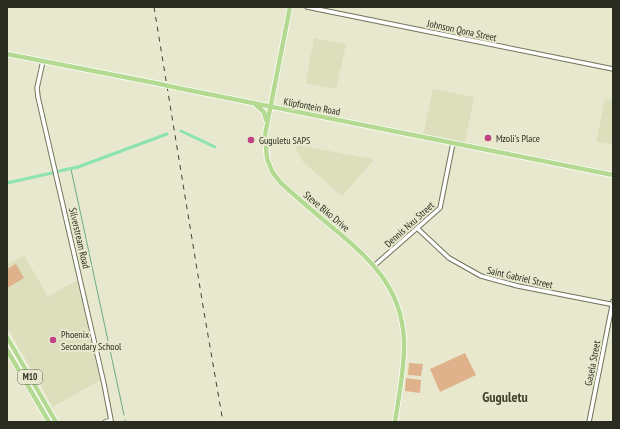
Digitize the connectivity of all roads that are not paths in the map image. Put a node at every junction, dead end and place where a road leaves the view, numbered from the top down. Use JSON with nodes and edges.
{"nodes":[{"id":1,"x":290,"y":7,"type":"edge"},
{"id":2,"x":307,"y":7,"type":"edge"},
{"id":3,"x":7,"y":54,"type":"edge"},
{"id":4,"x":43,"y":61,"type":"junction"},
{"id":5,"x":613,"y":68,"type":"edge"},
{"id":6,"x":255,"y":104,"type":"junction"},
{"id":7,"x":270,"y":107,"type":"junction"},
{"id":8,"x":267,"y":123,"type":"junction"},
{"id":9,"x":453,"y":143,"type":"junction"},
{"id":10,"x":613,"y":176,"type":"edge"},
{"id":11,"x":418,"y":229,"type":"junction"},
{"id":12,"x":375,"y":265,"type":"junction"},
{"id":13,"x":612,"y":304,"type":"edge"},
{"id":14,"x":7,"y":337,"type":"edge"},
{"id":15,"x":7,"y":350,"type":"edge"},
{"id":16,"x":48,"y":422,"type":"edge"},
{"id":17,"x":56,"y":422,"type":"edge"},
{"id":18,"x":105,"y":422,"type":"edge"},
{"id":19,"x":395,"y":422,"type":"edge"},
{"id":20,"x":589,"y":422,"type":"edge"}],
"edges":[{"from":1,"to":7,"type":"main road","name":"Steve Biko Drive"},
{"from":2,"to":5,"type":"street","name":"Johnson Qona Street"},
{"from":3,"to":4,"type":"main road","name":"Klipfontein Road"},
{"from":4,"to":6,"type":"main road","name":"Klipfontein Road","bridge":true},
{"from":4,"to":18,"type":"street","name":"Silverstream Road"},
{"from":6,"to":7,"type":"main road","name":"Klipfontein Road"},
{"from":6,"to":8,"type":"main road"},
{"from":7,"to":8,"type":"main road","name":"Steve Biko Drive"},
{"from":7,"to":9,"type":"main road","name":"Klipfontein Road"},
{"from":8,"to":12,"type":"main road","name":"Steve Biko Drive"},
{"from":9,"to":10,"type":"main road","name":"Klipfontein Road"},
{"from":9,"to":11,"type":"street","name":"Dennis Nxu Street"},
{"from":11,"to":12,"type":"street","name":"Dennis Nxu Street"},
{"from":11,"to":13,"type":"street","name":"Saint Gabriel Street"},
{"from":12,"to":19,"type":"main road","name":"Steve Biko Drive"},
{"from":13,"to":20,"type":"street","name":"Gasela Street"},
{"from":14,"to":17,"type":"main road","number":"M10"},
{"from":15,"to":16,"type":"main road","number":"M10"}]}
